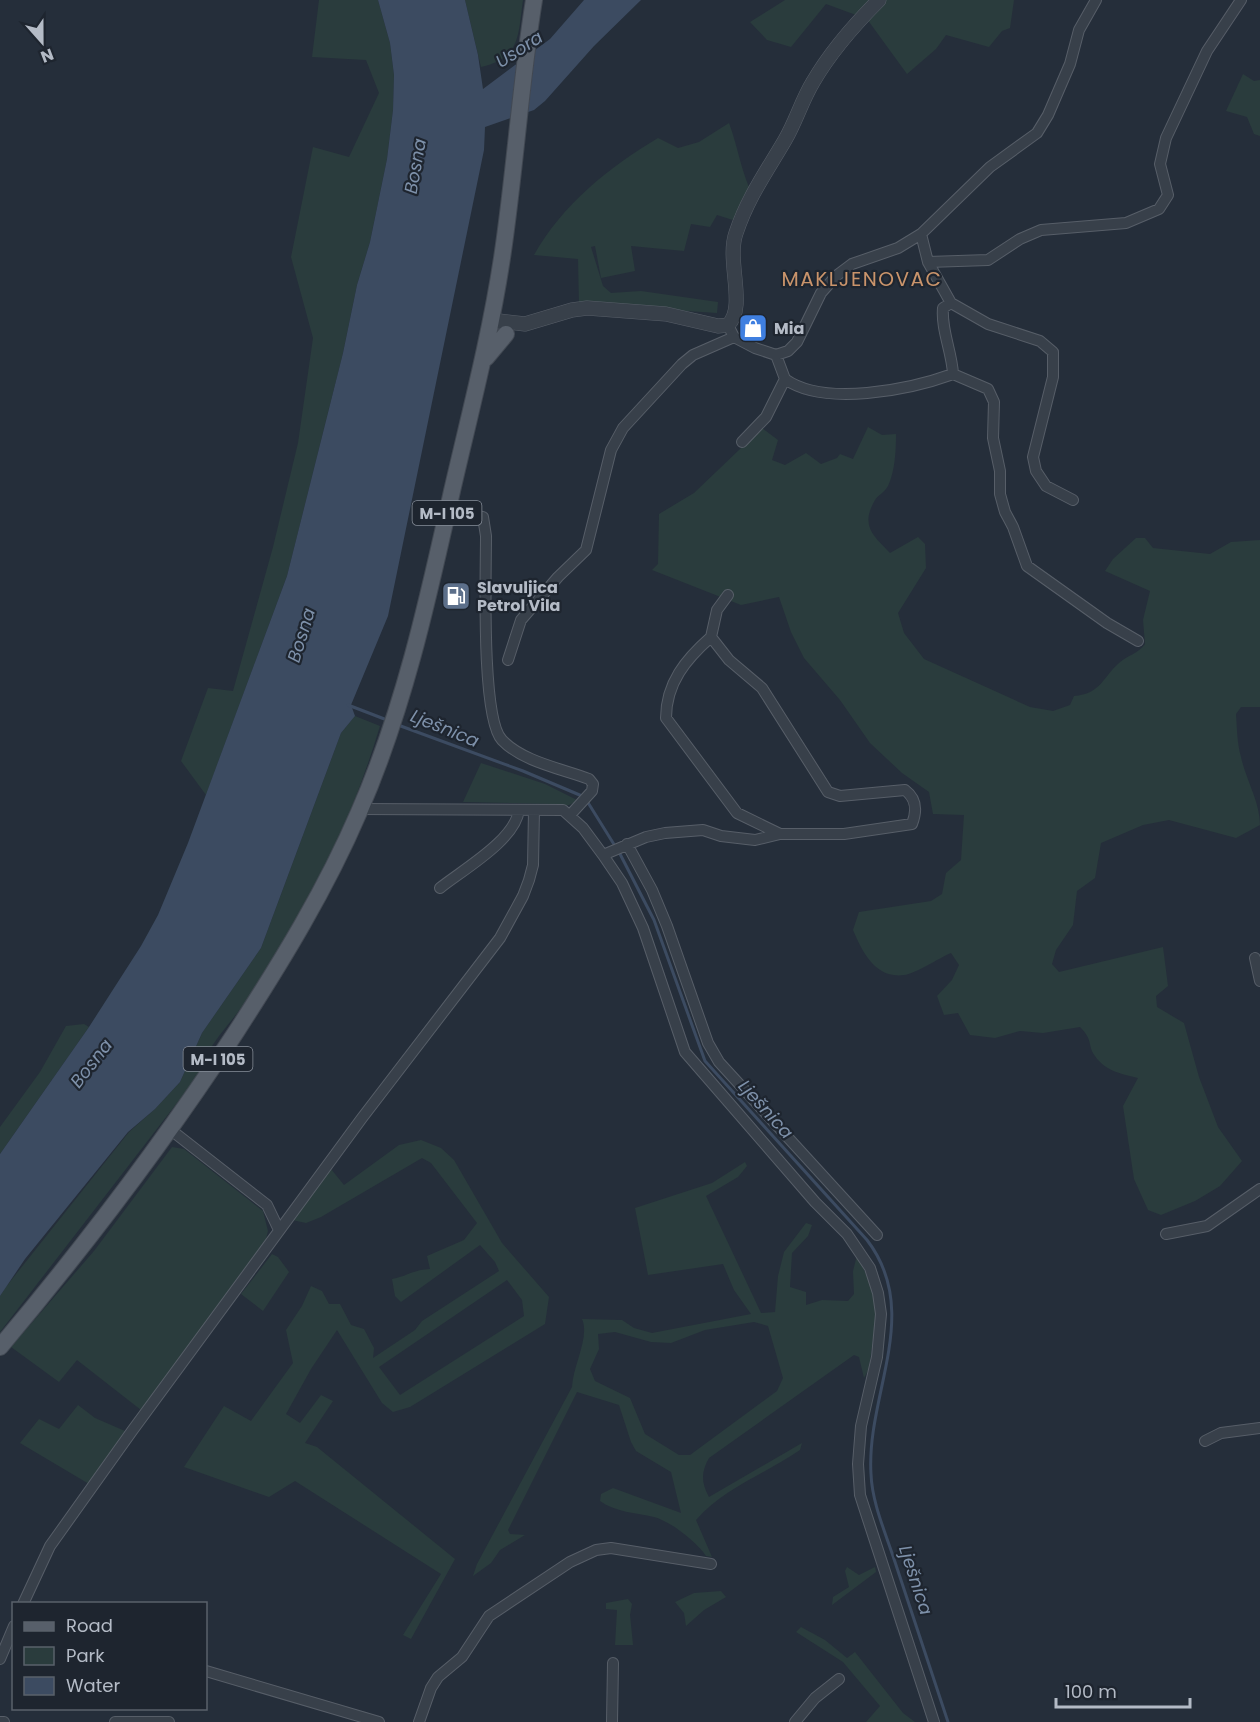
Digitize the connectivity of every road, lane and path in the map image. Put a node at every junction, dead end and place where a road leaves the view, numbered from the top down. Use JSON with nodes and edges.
{"nodes":[{"id":1,"x":534,"y":0,"type":"edge"},
{"id":2,"x":879,"y":0,"type":"edge"},
{"id":3,"x":1096,"y":0,"type":"edge"},
{"id":4,"x":1241,"y":0,"type":"edge"},
{"id":5,"x":921,"y":234,"type":"junction"},
{"id":6,"x":928,"y":262,"type":"junction"},
{"id":7,"x":951,"y":303,"type":"junction"},
{"id":8,"x":490,"y":322,"type":"junction"},
{"id":9,"x":525,"y":324,"type":"junction"},
{"id":10,"x":731,"y":331,"type":"junction"},
{"id":11,"x":506,"y":334,"type":"junction"},
{"id":12,"x":776,"y":355,"type":"junction"},
{"id":13,"x":482,"y":364,"type":"junction"},
{"id":14,"x":952,"y":374,"type":"junction"},
{"id":15,"x":785,"y":379,"type":"junction"},
{"id":16,"x":742,"y":442,"type":"dead end"},
{"id":17,"x":1073,"y":500,"type":"dead end"},
{"id":18,"x":448,"y":509,"type":"junction"},
{"id":19,"x":728,"y":596,"type":"dead end"},
{"id":20,"x":711,"y":637,"type":"junction"},
{"id":21,"x":1138,"y":641,"type":"dead end"},
{"id":22,"x":508,"y":660,"type":"dead end"},
{"id":23,"x":360,"y":809,"type":"junction"},
{"id":24,"x":519,"y":810,"type":"junction"},
{"id":25,"x":534,"y":810,"type":"junction"},
{"id":26,"x":571,"y":814,"type":"junction"},
{"id":27,"x":780,"y":834,"type":"junction"},
{"id":28,"x":626,"y":845,"type":"junction"},
{"id":29,"x":607,"y":854,"type":"junction"},
{"id":30,"x":440,"y":888,"type":"dead end"},
{"id":31,"x":1255,"y":958,"type":"dead end"},
{"id":32,"x":1260,"y":981,"type":"edge"},
{"id":33,"x":171,"y":1130,"type":"junction"},
{"id":34,"x":1260,"y":1189,"type":"edge"},
{"id":35,"x":279,"y":1230,"type":"junction"},
{"id":36,"x":1166,"y":1234,"type":"dead end"},
{"id":37,"x":877,"y":1235,"type":"dead end"},
{"id":38,"x":0,"y":1347,"type":"edge"},
{"id":39,"x":1260,"y":1428,"type":"edge"},
{"id":40,"x":1205,"y":1441,"type":"dead end"},
{"id":41,"x":711,"y":1564,"type":"dead end"},
{"id":42,"x":24,"y":1602,"type":"edge"},
{"id":43,"x":12,"y":1631,"type":"edge"},
{"id":44,"x":4,"y":1652,"type":"edge"},
{"id":45,"x":613,"y":1664,"type":"dead end"},
{"id":46,"x":207,"y":1671,"type":"edge"},
{"id":47,"x":839,"y":1679,"type":"dead end"},
{"id":48,"x":365,"y":1720,"type":"edge"},
{"id":49,"x":115,"y":1722,"type":"edge"},
{"id":50,"x":169,"y":1722,"type":"edge"},
{"id":51,"x":379,"y":1722,"type":"edge"},
{"id":52,"x":419,"y":1722,"type":"edge"},
{"id":53,"x":612,"y":1722,"type":"edge"},
{"id":54,"x":795,"y":1722,"type":"edge"},
{"id":55,"x":934,"y":1722,"type":"edge"}],
"edges":[{"from":1,"to":8,"type":"main road","number":"M-I 105"},
{"from":2,"to":10,"type":"street"},
{"from":3,"to":5,"type":"street"},
{"from":4,"to":6,"type":"street"},
{"from":5,"to":6,"type":"street"},
{"from":5,"to":12,"type":"street"},
{"from":6,"to":7,"type":"street"},
{"from":7,"to":14,"type":"street"},
{"from":7,"to":17,"type":"street"},
{"from":8,"to":9,"type":"street"},
{"from":8,"to":11,"type":"street"},
{"from":8,"to":13,"type":"main road","number":"M-I 105"},
{"from":9,"to":10,"type":"street"},
{"from":9,"to":11,"type":"street"},
{"from":10,"to":12,"type":"street"},
{"from":10,"to":22,"type":"street"},
{"from":11,"to":13,"type":"main road"},
{"from":12,"to":15,"type":"street"},
{"from":13,"to":18,"type":"main road","number":"M-I 105"},
{"from":14,"to":15,"type":"street"},
{"from":14,"to":21,"type":"street"},
{"from":15,"to":16,"type":"street"},
{"from":18,"to":23,"type":"main road","number":"M-I 105"},
{"from":18,"to":26,"type":"street"},
{"from":19,"to":20,"type":"street"},
{"from":20,"to":27,"type":"street"},
{"from":20,"to":27,"type":"street"},
{"from":23,"to":24,"type":"street"},
{"from":23,"to":33,"type":"main road","number":"M-I 105"},
{"from":24,"to":25,"type":"street"},
{"from":24,"to":30,"type":"street"},
{"from":25,"to":26,"type":"street"},
{"from":25,"to":35,"type":"street"},
{"from":26,"to":29,"type":"street"},
{"from":27,"to":28,"type":"street"},
{"from":28,"to":29,"type":"street"},
{"from":28,"to":37,"type":"street"},
{"from":29,"to":55,"type":"street"},
{"from":31,"to":32,"type":"street"},
{"from":33,"to":35,"type":"street"},
{"from":33,"to":38,"type":"main road","number":"M-I 105"},
{"from":34,"to":36,"type":"street"},
{"from":35,"to":42,"type":"street"},
{"from":39,"to":40,"type":"street"},
{"from":41,"to":52,"type":"street"},
{"from":43,"to":44,"type":"street"},
{"from":45,"to":53,"type":"street"},
{"from":46,"to":48,"type":"street"},
{"from":47,"to":54,"type":"street"},
{"from":48,"to":51,"type":"street"},
{"from":49,"to":50,"type":"street"}]}
